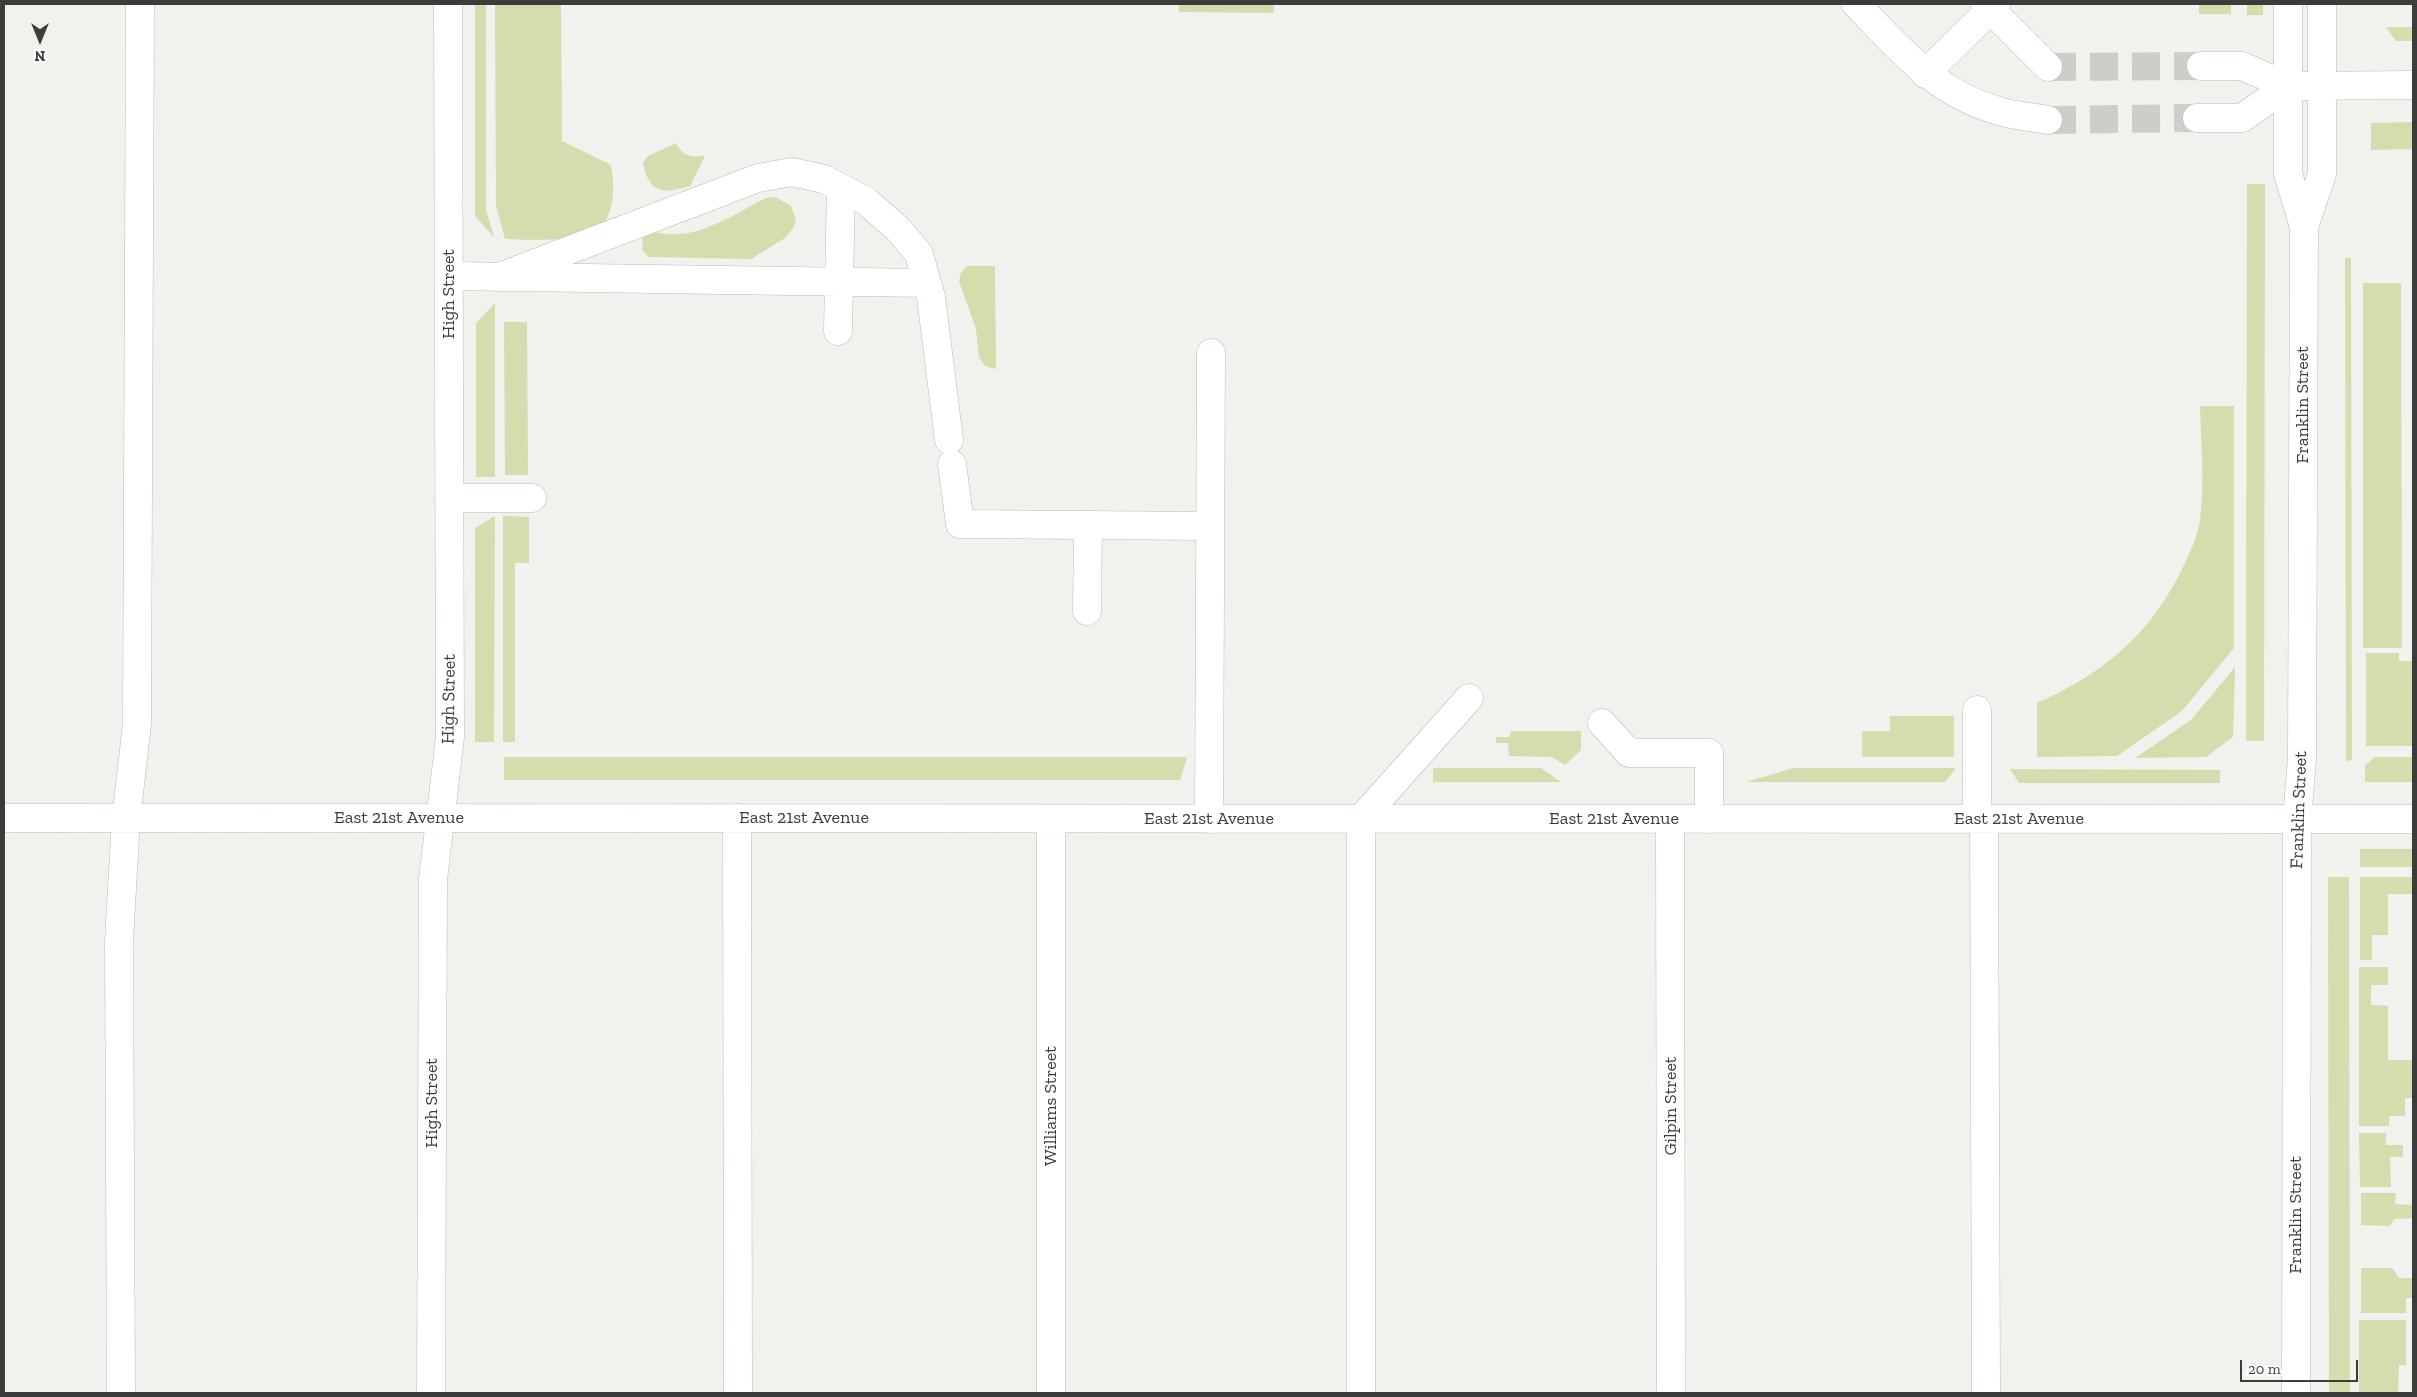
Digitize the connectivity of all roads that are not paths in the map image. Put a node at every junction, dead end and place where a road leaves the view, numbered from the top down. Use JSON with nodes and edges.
{"nodes":[{"id":1,"x":140,"y":4,"type":"edge"},
{"id":2,"x":448,"y":4,"type":"edge"},
{"id":3,"x":1856,"y":4,"type":"edge"},
{"id":4,"x":2288,"y":4,"type":"edge"},
{"id":5,"x":2322,"y":4,"type":"edge"},
{"id":6,"x":1990,"y":5,"type":"edge"},
{"id":7,"x":2201,"y":66,"type":"tunnel mouth"},
{"id":8,"x":2048,"y":67,"type":"dead end"},
{"id":9,"x":1925,"y":74,"type":"junction"},
{"id":10,"x":2413,"y":84,"type":"edge"},
{"id":11,"x":2288,"y":86,"type":"junction"},
{"id":12,"x":2322,"y":86,"type":"junction"},
{"id":13,"x":2198,"y":118,"type":"tunnel mouth"},
{"id":14,"x":2048,"y":120,"type":"tunnel mouth"},
{"id":15,"x":841,"y":188,"type":"junction"},
{"id":16,"x":2304,"y":226,"type":"junction"},
{"id":17,"x":449,"y":276,"type":"junction"},
{"id":18,"x":499,"y":277,"type":"junction"},
{"id":19,"x":839,"y":281,"type":"junction"},
{"id":20,"x":927,"y":283,"type":"junction"},
{"id":21,"x":838,"y":332,"type":"dead end"},
{"id":22,"x":1211,"y":353,"type":"dead end"},
{"id":23,"x":450,"y":498,"type":"junction"},
{"id":24,"x":532,"y":498,"type":"dead end"},
{"id":25,"x":1088,"y":525,"type":"junction"},
{"id":26,"x":1210,"y":526,"type":"junction"},
{"id":27,"x":1087,"y":611,"type":"dead end"},
{"id":28,"x":1469,"y":698,"type":"dead end"},
{"id":29,"x":1977,"y":710,"type":"dead end"},
{"id":30,"x":1602,"y":723,"type":"dead end"},
{"id":31,"x":4,"y":818,"type":"edge"},
{"id":32,"x":442,"y":818,"type":"junction"},
{"id":33,"x":737,"y":818,"type":"junction"},
{"id":34,"x":126,"y":819,"type":"junction"},
{"id":35,"x":1051,"y":819,"type":"junction"},
{"id":36,"x":1209,"y":819,"type":"junction"},
{"id":37,"x":1361,"y":819,"type":"junction"},
{"id":38,"x":1670,"y":819,"type":"junction"},
{"id":39,"x":1709,"y":819,"type":"junction"},
{"id":40,"x":1980,"y":819,"type":"junction"},
{"id":41,"x":2297,"y":819,"type":"junction"},
{"id":42,"x":2413,"y":819,"type":"edge"},
{"id":43,"x":120,"y":1393,"type":"edge"},
{"id":44,"x":431,"y":1393,"type":"edge"},
{"id":45,"x":738,"y":1393,"type":"edge"},
{"id":46,"x":1051,"y":1393,"type":"edge"},
{"id":47,"x":1361,"y":1393,"type":"edge"},
{"id":48,"x":1671,"y":1393,"type":"edge"},
{"id":49,"x":1986,"y":1393,"type":"edge"},
{"id":50,"x":2296,"y":1393,"type":"edge"}],
"edges":[{"from":1,"to":34,"type":"street"},
{"from":2,"to":17,"type":"street","name":"High Street"},
{"from":3,"to":9,"type":"street"},
{"from":4,"to":11,"type":"street","name":"Franklin Street"},
{"from":5,"to":12,"type":"street","name":"Franklin Street"},
{"from":6,"to":8,"type":"street"},
{"from":6,"to":9,"type":"street"},
{"from":7,"to":11,"type":"street"},
{"from":9,"to":14,"type":"street"},
{"from":10,"to":12,"type":"street"},
{"from":11,"to":12,"type":"street"},
{"from":11,"to":13,"type":"street"},
{"from":11,"to":16,"type":"street","name":"Franklin Street"},
{"from":12,"to":16,"type":"street","name":"Franklin Street"},
{"from":15,"to":18,"type":"street"},
{"from":15,"to":19,"type":"street"},
{"from":15,"to":20,"type":"street"},
{"from":16,"to":41,"type":"street","name":"Franklin Street"},
{"from":17,"to":18,"type":"street"},
{"from":17,"to":23,"type":"street","name":"High Street"},
{"from":18,"to":19,"type":"street"},
{"from":19,"to":20,"type":"street"},
{"from":19,"to":21,"type":"street"},
{"from":20,"to":25,"type":"street"},
{"from":22,"to":26,"type":"street"},
{"from":23,"to":24,"type":"street"},
{"from":23,"to":32,"type":"street","name":"High Street"},
{"from":25,"to":26,"type":"street"},
{"from":25,"to":27,"type":"street"},
{"from":26,"to":36,"type":"street"},
{"from":28,"to":37,"type":"street"},
{"from":29,"to":40,"type":"street"},
{"from":30,"to":39,"type":"street"},
{"from":31,"to":34,"type":"street","name":"East 21st Avenue"},
{"from":32,"to":33,"type":"street","name":"East 21st Avenue"},
{"from":32,"to":34,"type":"street","name":"East 21st Avenue"},
{"from":32,"to":44,"type":"street","name":"High Street"},
{"from":33,"to":35,"type":"street","name":"East 21st Avenue"},
{"from":33,"to":45,"type":"street"},
{"from":34,"to":43,"type":"street"},
{"from":35,"to":36,"type":"street","name":"East 21st Avenue"},
{"from":35,"to":46,"type":"street","name":"Williams Street"},
{"from":36,"to":37,"type":"street","name":"East 21st Avenue"},
{"from":37,"to":38,"type":"street","name":"East 21st Avenue"},
{"from":37,"to":47,"type":"street"},
{"from":38,"to":39,"type":"street","name":"East 21st Avenue"},
{"from":38,"to":48,"type":"street","name":"Gilpin Street"},
{"from":39,"to":40,"type":"street","name":"East 21st Avenue"},
{"from":40,"to":41,"type":"street","name":"East 21st Avenue"},
{"from":40,"to":49,"type":"street"},
{"from":41,"to":42,"type":"street","name":"East 21st Avenue"},
{"from":41,"to":50,"type":"street","name":"Franklin Street"}]}
